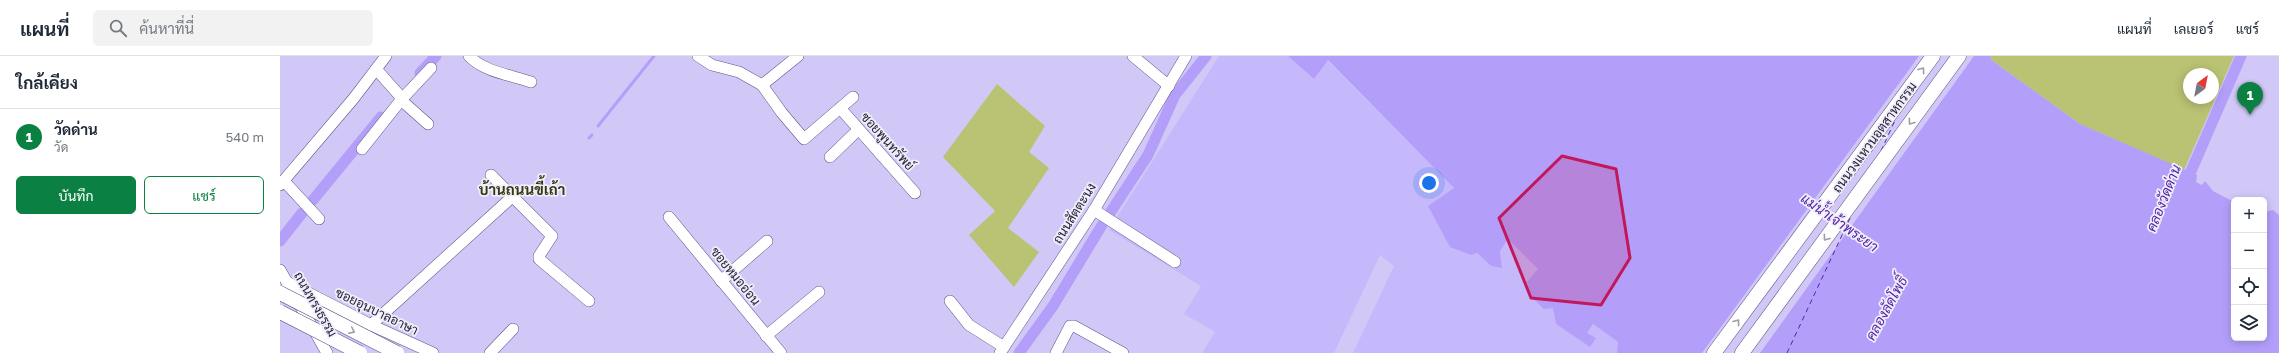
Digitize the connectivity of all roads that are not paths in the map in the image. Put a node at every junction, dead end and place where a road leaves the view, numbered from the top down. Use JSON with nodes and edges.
{"nodes":[{"id":1,"x":386,"y":56,"type":"edge"},
{"id":2,"x":469,"y":56,"type":"edge"},
{"id":3,"x":698,"y":56,"type":"edge"},
{"id":4,"x":798,"y":56,"type":"edge"},
{"id":5,"x":1133,"y":56,"type":"edge"},
{"id":6,"x":1186,"y":56,"type":"edge"},
{"id":7,"x":1932,"y":56,"type":"edge"},
{"id":8,"x":1959,"y":56,"type":"edge"},
{"id":9,"x":431,"y":68,"type":"dead end"},
{"id":10,"x":376,"y":69,"type":"junction"},
{"id":11,"x":532,"y":82,"type":"dead end"},
{"id":12,"x":762,"y":85,"type":"junction"},
{"id":13,"x":1169,"y":86,"type":"junction"},
{"id":14,"x":853,"y":97,"type":"dead end"},
{"id":15,"x":402,"y":100,"type":"junction"},
{"id":16,"x":840,"y":108,"type":"junction"},
{"id":17,"x":428,"y":124,"type":"dead end"},
{"id":18,"x":858,"y":130,"type":"junction"},
{"id":19,"x":362,"y":149,"type":"dead end"},
{"id":20,"x":830,"y":157,"type":"dead end"},
{"id":21,"x":492,"y":175,"type":"dead end"},
{"id":22,"x":282,"y":183,"type":"edge"},
{"id":23,"x":915,"y":193,"type":"dead end"},
{"id":24,"x":512,"y":197,"type":"junction"},
{"id":25,"x":1094,"y":210,"type":"junction"},
{"id":26,"x":669,"y":217,"type":"dead end"},
{"id":27,"x":319,"y":219,"type":"dead end"},
{"id":28,"x":767,"y":241,"type":"dead end"},
{"id":29,"x":1175,"y":262,"type":"dead end"},
{"id":30,"x":280,"y":270,"type":"edge"},
{"id":31,"x":721,"y":281,"type":"junction"},
{"id":32,"x":284,"y":288,"type":"edge"},
{"id":33,"x":819,"y":292,"type":"dead end"},
{"id":34,"x":589,"y":301,"type":"dead end"},
{"id":35,"x":950,"y":301,"type":"dead end"},
{"id":36,"x":280,"y":312,"type":"edge"},
{"id":37,"x":371,"y":325,"type":"junction"},
{"id":38,"x":513,"y":329,"type":"dead end"},
{"id":39,"x":766,"y":336,"type":"junction"},
{"id":40,"x":1002,"y":350,"type":"edge"},
{"id":41,"x":327,"y":353,"type":"edge"},
{"id":42,"x":360,"y":353,"type":"edge"},
{"id":43,"x":397,"y":353,"type":"edge"},
{"id":44,"x":433,"y":353,"type":"edge"},
{"id":45,"x":490,"y":353,"type":"edge"},
{"id":46,"x":781,"y":353,"type":"edge"},
{"id":47,"x":1056,"y":353,"type":"edge"},
{"id":48,"x":1123,"y":353,"type":"edge"},
{"id":49,"x":1714,"y":353,"type":"edge"},
{"id":50,"x":1742,"y":353,"type":"edge"}],
"edges":[{"from":1,"to":10,"type":"street"},
{"from":2,"to":11,"type":"street"},
{"from":3,"to":12,"type":"street"},
{"from":4,"to":12,"type":"street"},
{"from":5,"to":13,"type":"street"},
{"from":6,"to":13,"type":"street","name":"ถนนสัตตะนง"},
{"from":49,"to":7,"type":"main road","name":"ถนนวงแหวนอุตสาหกรรม","one_way":true},
{"from":8,"to":50,"type":"main road","name":"ถนนวงแหวนอุตสาหกรรม","one_way":true},
{"from":9,"to":15,"type":"street"},
{"from":10,"to":15,"type":"street"},
{"from":10,"to":22,"type":"street"},
{"from":12,"to":16,"type":"street"},
{"from":13,"to":25,"type":"street","name":"ถนนสัตตะนง"},
{"from":14,"to":16,"type":"street"},
{"from":15,"to":17,"type":"street"},
{"from":15,"to":19,"type":"street"},
{"from":16,"to":18,"type":"street","name":"ซอยพูนทรัพย์"},
{"from":18,"to":20,"type":"street"},
{"from":18,"to":23,"type":"street","name":"ซอยพูนทรัพย์"},
{"from":21,"to":24,"type":"street"},
{"from":22,"to":27,"type":"street"},
{"from":24,"to":34,"type":"street"},
{"from":24,"to":37,"type":"street"},
{"from":25,"to":29,"type":"street"},
{"from":25,"to":40,"type":"street","name":"ถนนสัตตะนง"},
{"from":26,"to":31,"type":"street","name":"ซอยหมออ่อน"},
{"from":28,"to":31,"type":"street"},
{"from":30,"to":32,"type":"street","name":"ถนนทรงธรรม"},
{"from":31,"to":39,"type":"street","name":"ซอยหมออ่อน"},
{"from":32,"to":37,"type":"street","name":"ซอยอุนบาลอาษา"},
{"from":32,"to":41,"type":"street","name":"ถนนทรงธรรม"},
{"from":32,"to":43,"type":"main road","one_way":true,"bridge":true},
{"from":33,"to":39,"type":"street"},
{"from":35,"to":40,"type":"street"},
{"from":36,"to":42,"type":"main road","bridge":true},
{"from":37,"to":44,"type":"street","name":"ซอยอุนบาลอาษา"},
{"from":38,"to":45,"type":"street"},
{"from":39,"to":46,"type":"street","name":"ซอยหมออ่อน"},
{"from":47,"to":48,"type":"street"}]}
